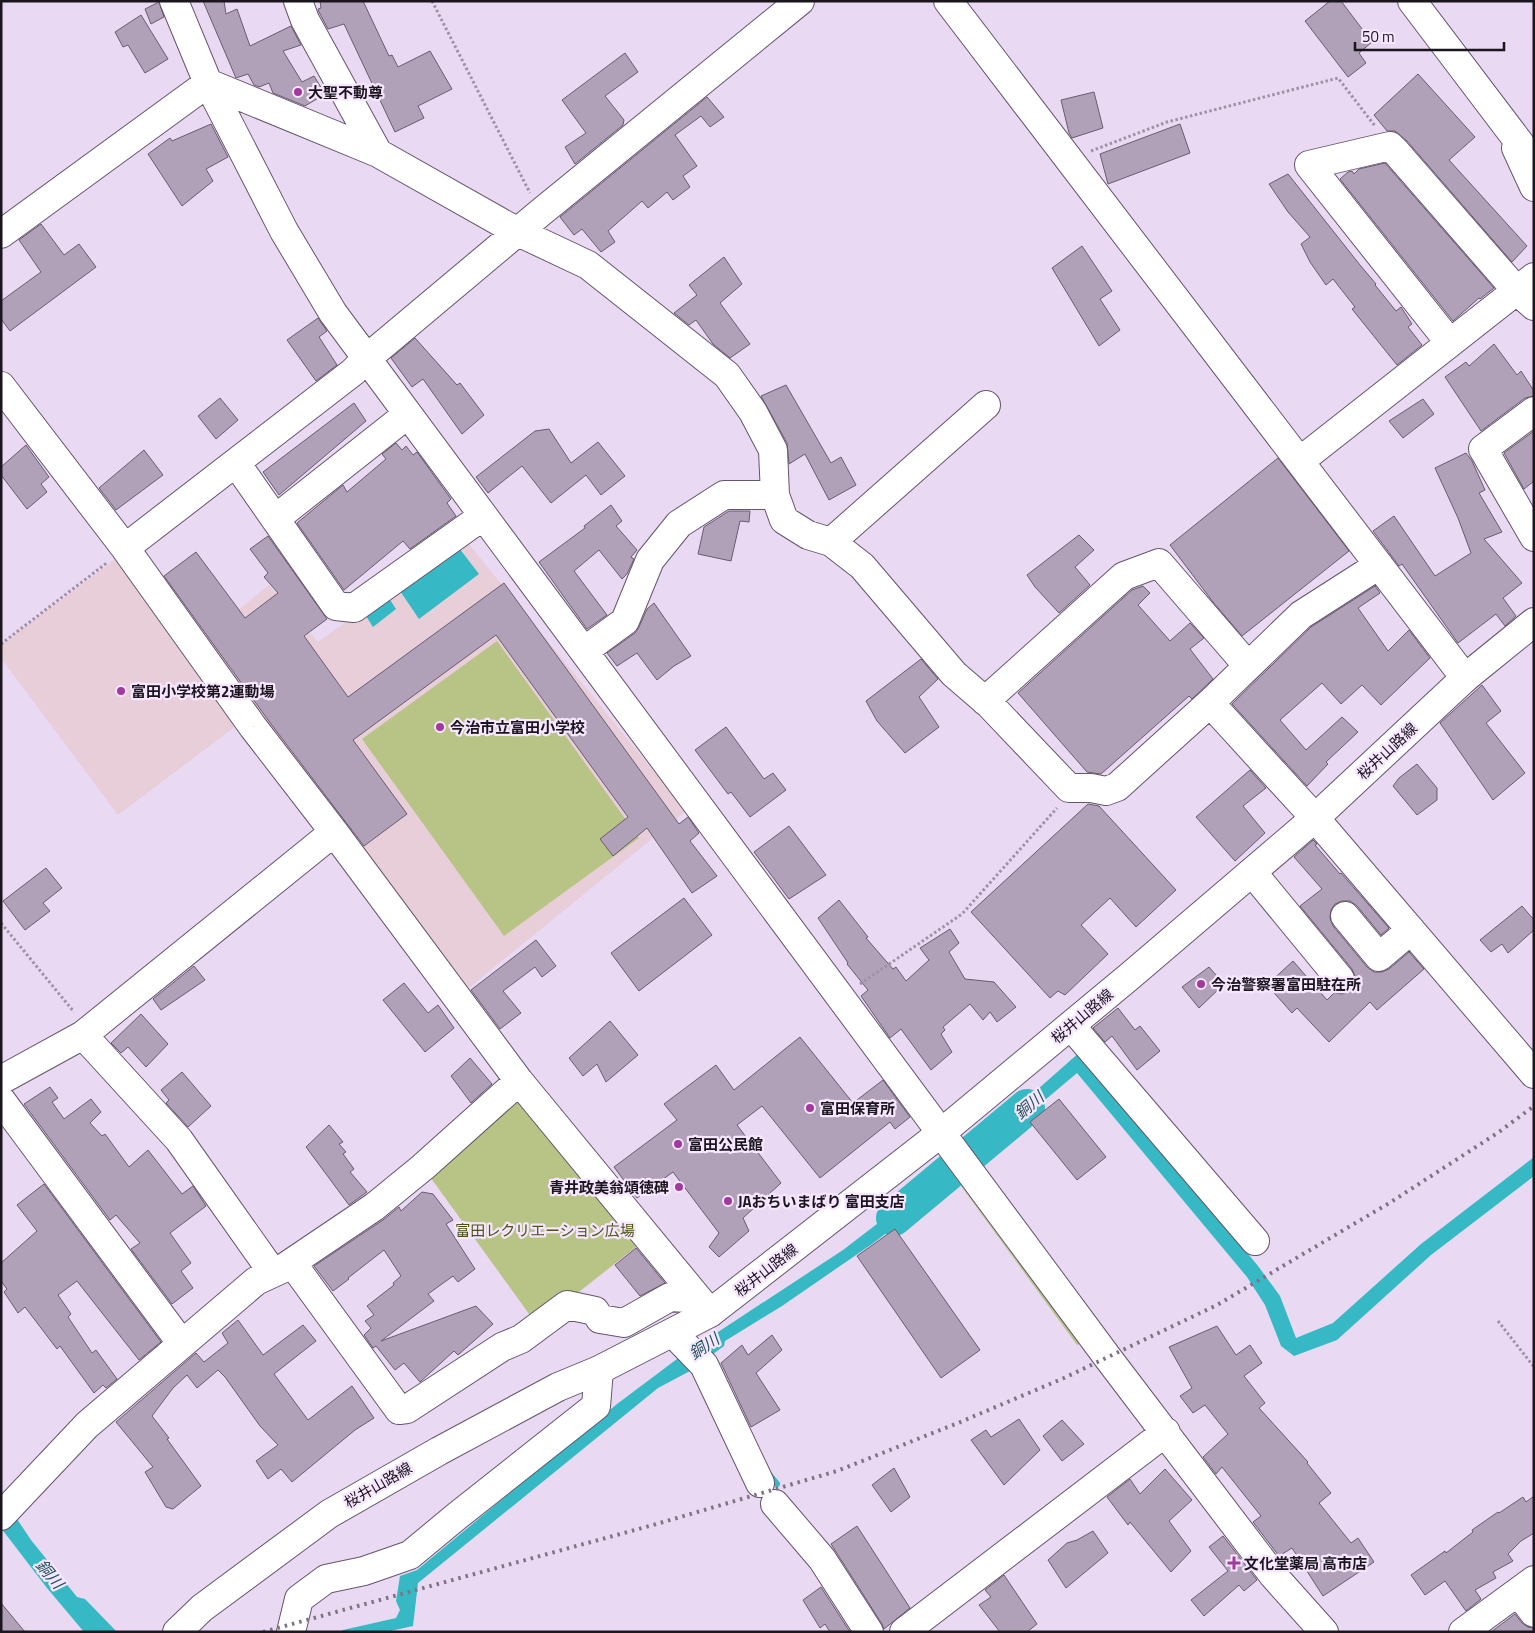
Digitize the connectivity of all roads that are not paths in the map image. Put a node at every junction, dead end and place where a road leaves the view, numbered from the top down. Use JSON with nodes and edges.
{"nodes":[{"id":1,"x":174,"y":1,"type":"edge"},
{"id":2,"x":298,"y":1,"type":"edge"},
{"id":3,"x":800,"y":1,"type":"edge"},
{"id":4,"x":948,"y":1,"type":"edge"},
{"id":5,"x":1412,"y":1,"type":"edge"},
{"id":6,"x":208,"y":83,"type":"junction"},
{"id":7,"x":1508,"y":128,"type":"junction"},
{"id":8,"x":378,"y":153,"type":"junction"},
{"id":9,"x":1534,"y":162,"type":"edge"},
{"id":10,"x":1534,"y":188,"type":"edge"},
{"id":11,"x":518,"y":232,"type":"junction"},
{"id":12,"x":1,"y":234,"type":"edge"},
{"id":13,"x":1528,"y":292,"type":"edge"},
{"id":14,"x":1450,"y":343,"type":"junction"},
{"id":15,"x":366,"y":358,"type":"junction"},
{"id":16,"x":1,"y":386,"type":"edge"},
{"id":17,"x":986,"y":405,"type":"dead end"},
{"id":18,"x":1534,"y":411,"type":"edge"},
{"id":19,"x":408,"y":414,"type":"junction"},
{"id":20,"x":1300,"y":461,"type":"junction"},
{"id":21,"x":236,"y":463,"type":"junction"},
{"id":22,"x":775,"y":495,"type":"junction"},
{"id":23,"x":483,"y":516,"type":"junction"},
{"id":24,"x":275,"y":519,"type":"junction"},
{"id":25,"x":1534,"y":538,"type":"edge"},
{"id":26,"x":831,"y":542,"type":"junction"},
{"id":27,"x":125,"y":548,"type":"junction"},
{"id":28,"x":1380,"y":565,"type":"junction"},
{"id":29,"x":1534,"y":622,"type":"edge"},
{"id":30,"x":584,"y":651,"type":"junction"},
{"id":31,"x":1248,"y":666,"type":"junction"},
{"id":32,"x":1465,"y":678,"type":"junction"},
{"id":33,"x":985,"y":701,"type":"junction"},
{"id":34,"x":1210,"y":703,"type":"junction"},
{"id":35,"x":1315,"y":818,"type":"junction"},
{"id":36,"x":334,"y":832,"type":"junction"},
{"id":37,"x":1252,"y":872,"type":"junction"},
{"id":38,"x":1345,"y":916,"type":"dead end"},
{"id":39,"x":1411,"y":930,"type":"junction"},
{"id":40,"x":1340,"y":979,"type":"dead end"},
{"id":41,"x":1070,"y":1026,"type":"junction"},
{"id":42,"x":86,"y":1032,"type":"junction"},
{"id":43,"x":1534,"y":1074,"type":"edge"},
{"id":44,"x":1,"y":1080,"type":"edge"},
{"id":45,"x":519,"y":1081,"type":"junction"},
{"id":46,"x":1,"y":1100,"type":"edge"},
{"id":47,"x":942,"y":1133,"type":"junction"},
{"id":48,"x":1255,"y":1241,"type":"dead end"},
{"id":49,"x":282,"y":1268,"type":"junction"},
{"id":50,"x":706,"y":1315,"type":"junction"},
{"id":51,"x":673,"y":1333,"type":"junction"},
{"id":52,"x":182,"y":1344,"type":"junction"},
{"id":53,"x":600,"y":1370,"type":"junction"},
{"id":54,"x":1166,"y":1432,"type":"junction"},
{"id":55,"x":1,"y":1516,"type":"edge"},
{"id":56,"x":1528,"y":1595,"type":"edge"},
{"id":57,"x":177,"y":1632,"type":"edge"},
{"id":58,"x":291,"y":1632,"type":"edge"},
{"id":59,"x":869,"y":1632,"type":"edge"},
{"id":60,"x":904,"y":1632,"type":"edge"},
{"id":61,"x":1324,"y":1632,"type":"edge"},
{"id":62,"x":1463,"y":1632,"type":"edge"}],
"edges":[{"from":1,"to":6,"type":"street"},
{"from":2,"to":8,"type":"street"},
{"from":3,"to":11,"type":"street"},
{"from":4,"to":20,"type":"street"},
{"from":5,"to":7,"type":"street"},
{"from":6,"to":8,"type":"street"},
{"from":6,"to":12,"type":"street"},
{"from":6,"to":15,"type":"street"},
{"from":7,"to":9,"type":"street"},
{"from":7,"to":10,"type":"street"},
{"from":8,"to":11,"type":"street"},
{"from":11,"to":15,"type":"street"},
{"from":11,"to":22,"type":"street"},
{"from":13,"to":14,"type":"street"},
{"from":13,"to":14,"type":"street"},
{"from":14,"to":20,"type":"street"},
{"from":15,"to":19,"type":"street"},
{"from":15,"to":21,"type":"street"},
{"from":16,"to":27,"type":"street"},
{"from":17,"to":26,"type":"street"},
{"from":18,"to":25,"type":"street"},
{"from":19,"to":23,"type":"street"},
{"from":19,"to":24,"type":"street"},
{"from":20,"to":28,"type":"street"},
{"from":21,"to":24,"type":"street"},
{"from":21,"to":27,"type":"street"},
{"from":22,"to":26,"type":"street"},
{"from":22,"to":30,"type":"street"},
{"from":23,"to":24,"type":"street"},
{"from":23,"to":30,"type":"street"},
{"from":26,"to":33,"type":"street"},
{"from":27,"to":36,"type":"street"},
{"from":28,"to":31,"type":"street"},
{"from":28,"to":32,"type":"street"},
{"from":29,"to":32,"type":"street","name":"桜井山路線"},
{"from":30,"to":47,"type":"street"},
{"from":31,"to":33,"type":"street"},
{"from":31,"to":34,"type":"street"},
{"from":32,"to":35,"type":"street","name":"桜井山路線"},
{"from":33,"to":34,"type":"street"},
{"from":34,"to":35,"type":"street"},
{"from":35,"to":37,"type":"street","name":"桜井山路線"},
{"from":35,"to":39,"type":"street"},
{"from":36,"to":42,"type":"street"},
{"from":36,"to":45,"type":"street"},
{"from":37,"to":40,"type":"street"},
{"from":37,"to":41,"type":"street","name":"桜井山路線"},
{"from":38,"to":39,"type":"street"},
{"from":39,"to":43,"type":"street"},
{"from":41,"to":47,"type":"street","name":"桜井山路線"},
{"from":41,"to":48,"type":"street"},
{"from":42,"to":44,"type":"street"},
{"from":42,"to":49,"type":"street"},
{"from":45,"to":49,"type":"street"},
{"from":45,"to":50,"type":"street"},
{"from":46,"to":52,"type":"street"},
{"from":47,"to":50,"type":"street","name":"桜井山路線"},
{"from":47,"to":54,"type":"street"},
{"from":49,"to":50,"type":"street"},
{"from":49,"to":52,"type":"street"},
{"from":50,"to":51,"type":"street","name":"桜井山路線"},
{"from":51,"to":53,"type":"street","name":"桜井山路線"},
{"from":51,"to":59,"type":"street"},
{"from":52,"to":55,"type":"street"},
{"from":53,"to":57,"type":"street","name":"桜井山路線"},
{"from":53,"to":58,"type":"street"},
{"from":54,"to":60,"type":"street"},
{"from":54,"to":61,"type":"street"},
{"from":56,"to":62,"type":"street"}]}
